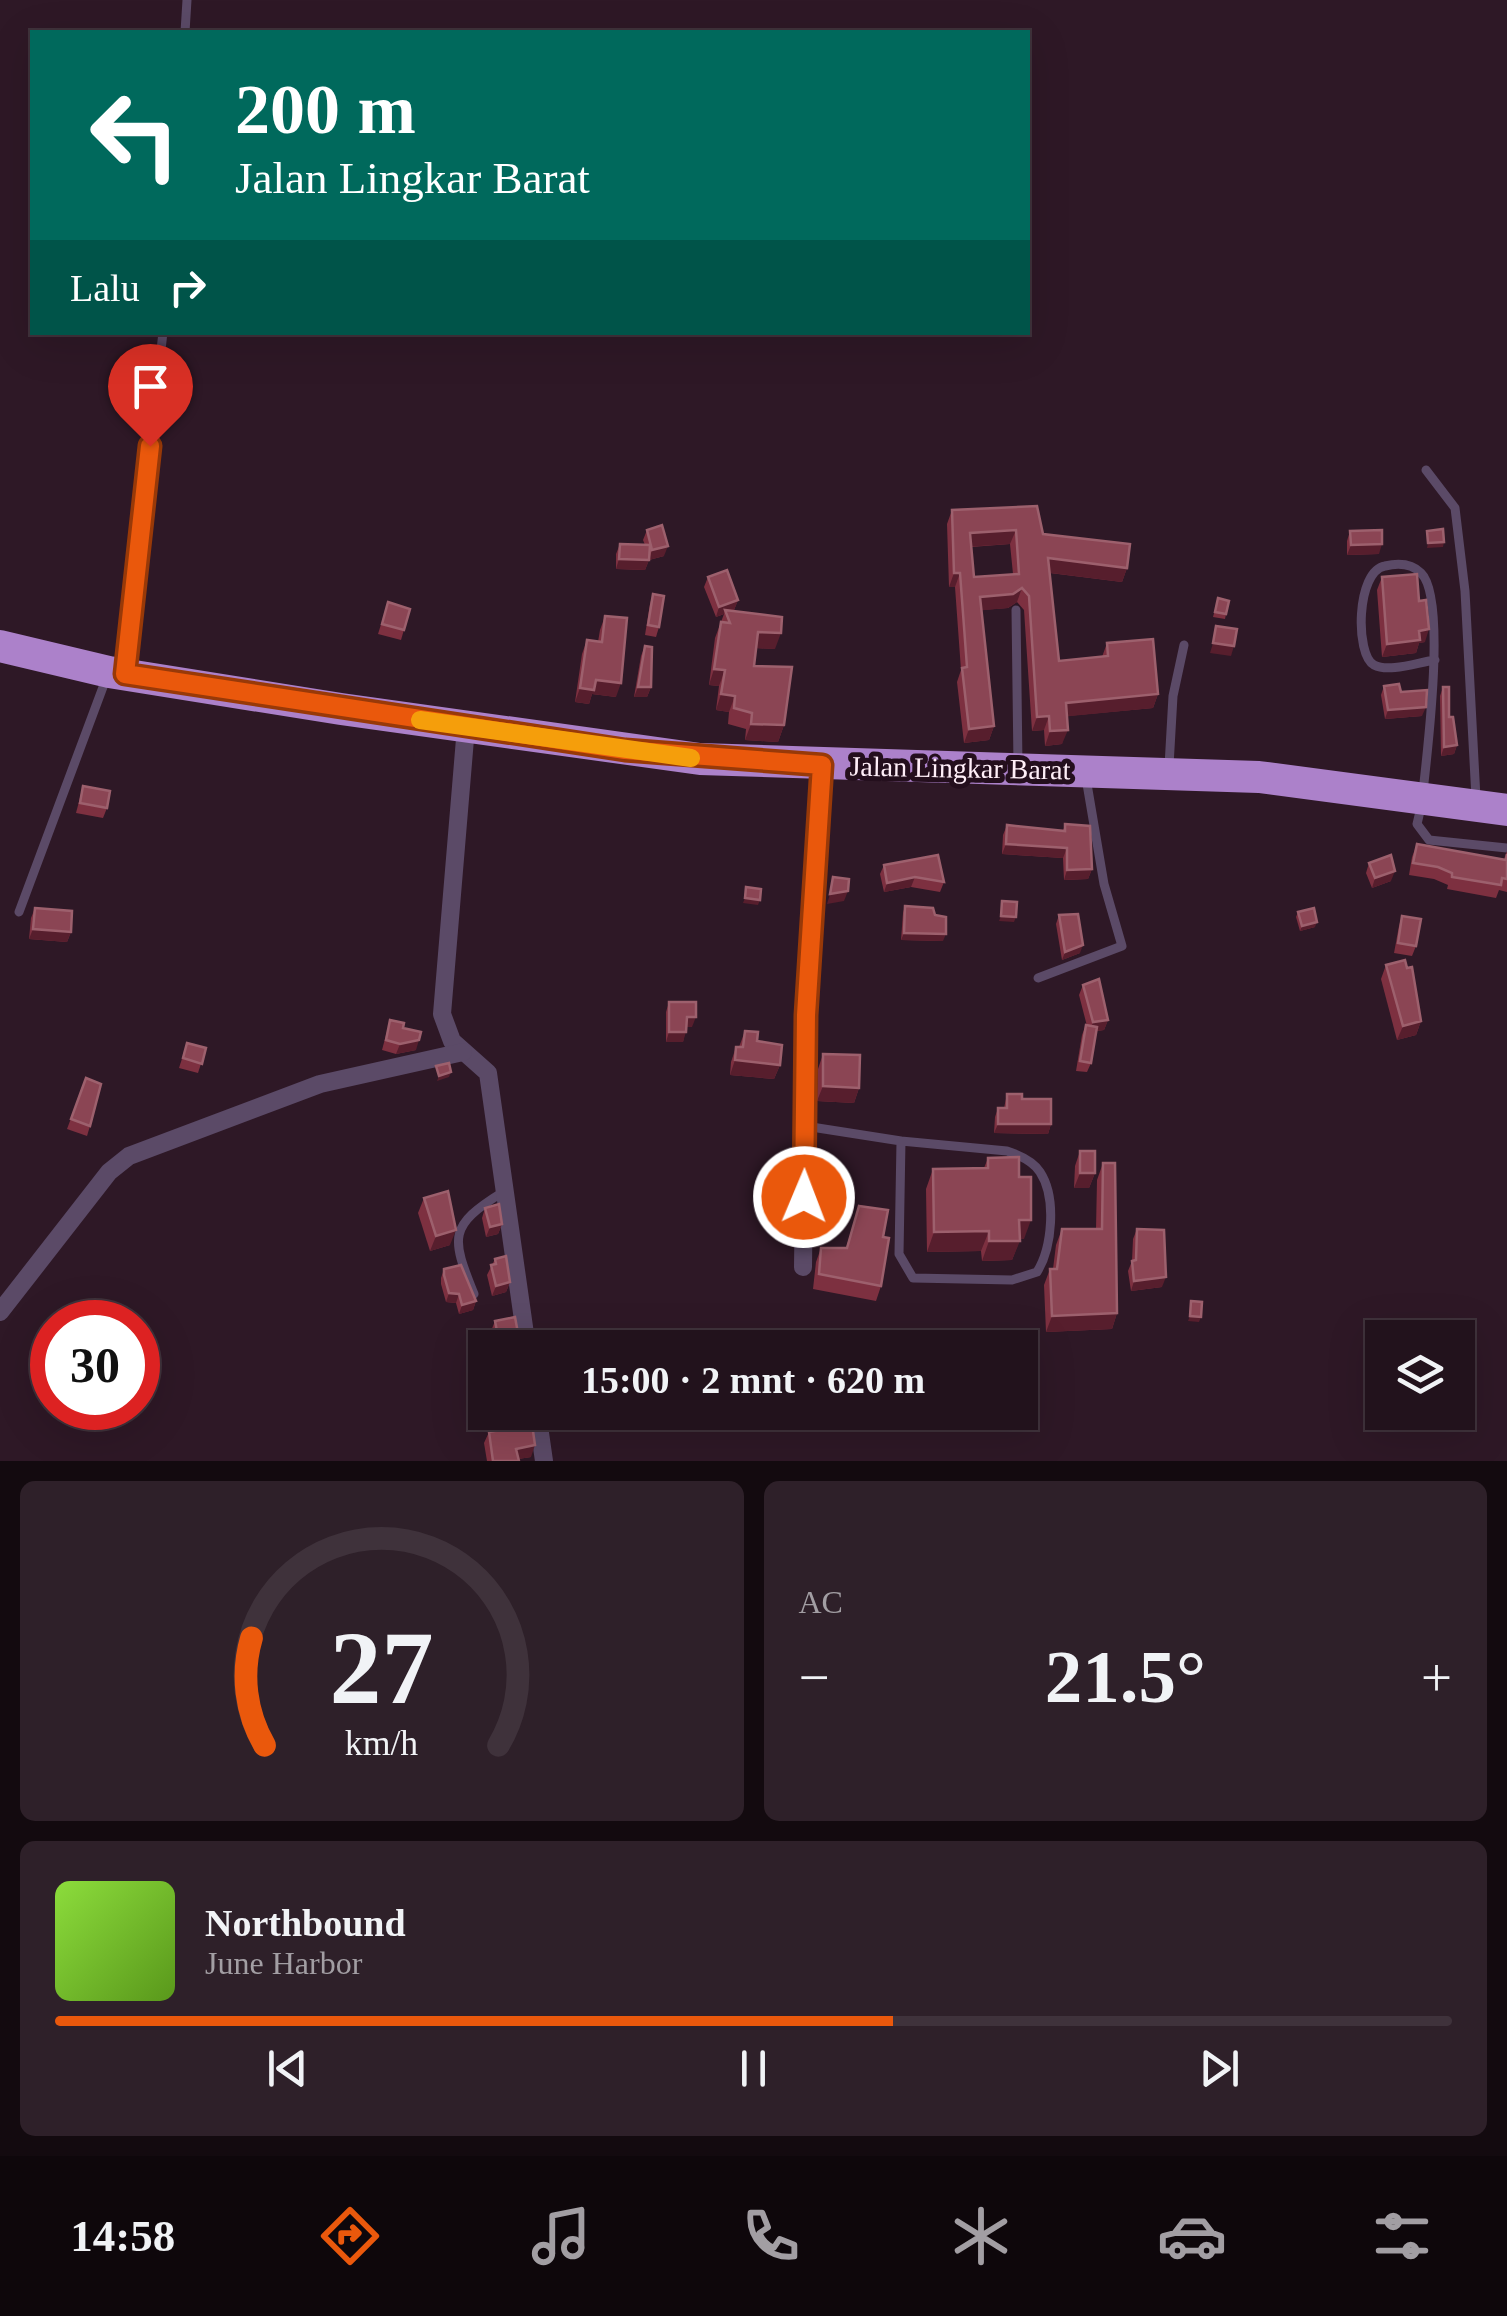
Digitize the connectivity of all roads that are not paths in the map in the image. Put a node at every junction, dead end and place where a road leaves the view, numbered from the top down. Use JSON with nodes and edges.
{"nodes":[{"id":1,"x":187,"y":0,"type":"edge"},
{"id":2,"x":185,"y":30,"type":"edge"},
{"id":3,"x":163,"y":335,"type":"edge"},
{"id":4,"x":1426,"y":470,"type":"dead end"},
{"id":5,"x":1016,"y":610,"type":"dead end"},
{"id":6,"x":1184,"y":644,"type":"dead end"},
{"id":7,"x":0,"y":646,"type":"edge"},
{"id":8,"x":1435,"y":660,"type":"junction"},
{"id":9,"x":117,"y":673,"type":"junction"},
{"id":10,"x":466,"y":727,"type":"junction"},
{"id":11,"x":822,"y":765,"type":"junction"},
{"id":12,"x":1018,"y":768,"type":"junction"},
{"id":13,"x":1084,"y":770,"type":"junction"},
{"id":14,"x":1169,"y":774,"type":"junction"},
{"id":15,"x":1423,"y":798,"type":"junction"},
{"id":16,"x":1492,"y":808,"type":"edge"},
{"id":17,"x":1507,"y":848,"type":"edge"},
{"id":18,"x":19,"y":912,"type":"dead end"},
{"id":19,"x":1038,"y":978,"type":"dead end"},
{"id":20,"x":464,"y":1052,"type":"junction"},
{"id":21,"x":805,"y":1126,"type":"junction"},
{"id":22,"x":901,"y":1141,"type":"junction"},
{"id":23,"x":503,"y":1192,"type":"junction"},
{"id":24,"x":803,"y":1268,"type":"dead end"},
{"id":25,"x":474,"y":1294,"type":"edge"},
{"id":26,"x":0,"y":1312,"type":"edge"},
{"id":27,"x":523,"y":1330,"type":"edge"},
{"id":28,"x":539,"y":1430,"type":"edge"},
{"id":29,"x":544,"y":1461,"type":"edge"}],
"edges":[{"from":1,"to":2,"type":"lane"},
{"from":3,"to":9,"type":"lane"},
{"from":4,"to":16,"type":"lane"},
{"from":5,"to":12,"type":"lane"},
{"from":6,"to":14,"type":"lane"},
{"from":7,"to":9,"type":"highway","name":"Jalan Lingkar Barat"},
{"from":8,"to":8,"type":"lane"},
{"from":8,"to":15,"type":"lane"},
{"from":9,"to":10,"type":"highway","name":"Jalan Lingkar Barat"},
{"from":9,"to":18,"type":"lane"},
{"from":10,"to":11,"type":"highway","name":"Jalan Lingkar Barat"},
{"from":10,"to":20,"type":"street"},
{"from":11,"to":12,"type":"highway","name":"Jalan Lingkar Barat"},
{"from":11,"to":21,"type":"street"},
{"from":12,"to":13,"type":"highway","name":"Jalan Lingkar Barat"},
{"from":13,"to":14,"type":"highway","name":"Jalan Lingkar Barat"},
{"from":13,"to":19,"type":"lane"},
{"from":14,"to":15,"type":"highway","name":"Jalan Lingkar Barat"},
{"from":15,"to":16,"type":"highway","name":"Jalan Lingkar Barat"},
{"from":15,"to":17,"type":"lane"},
{"from":20,"to":23,"type":"street"},
{"from":20,"to":26,"type":"street"},
{"from":21,"to":22,"type":"lane"},
{"from":21,"to":24,"type":"street"},
{"from":22,"to":22,"type":"lane"},
{"from":23,"to":25,"type":"lane"},
{"from":23,"to":27,"type":"street"},
{"from":28,"to":29,"type":"street"}]}
